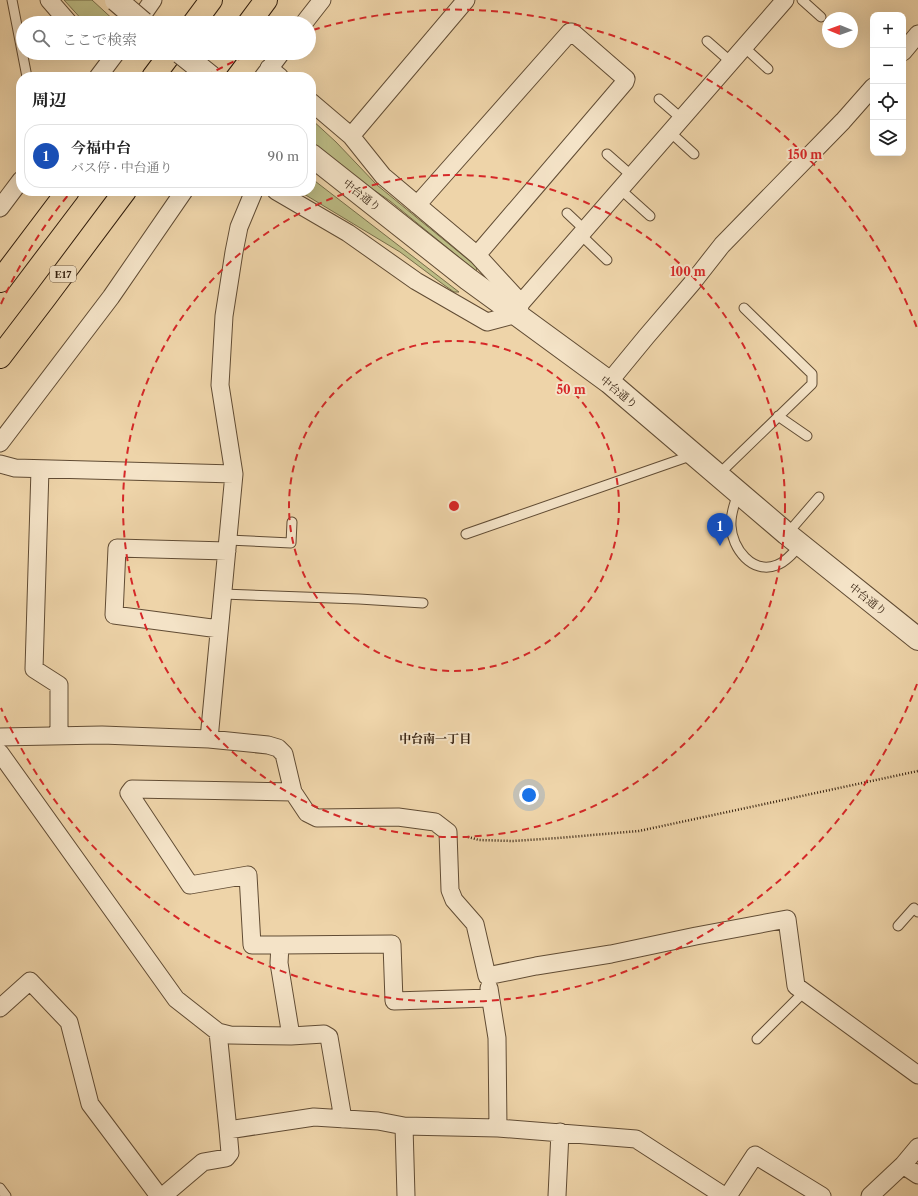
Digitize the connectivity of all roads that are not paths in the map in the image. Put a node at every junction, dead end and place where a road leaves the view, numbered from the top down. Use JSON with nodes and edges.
{"nodes":[{"id":1,"x":12,"y":0,"type":"edge"},
{"id":2,"x":49,"y":0,"type":"edge"},
{"id":3,"x":116,"y":0,"type":"edge"},
{"id":4,"x":153,"y":0,"type":"edge"},
{"id":5,"x":211,"y":0,"type":"edge"},
{"id":6,"x":266,"y":0,"type":"edge"},
{"id":7,"x":322,"y":0,"type":"edge"},
{"id":8,"x":466,"y":0,"type":"edge"},
{"id":9,"x":802,"y":0,"type":"edge"},
{"id":10,"x":780,"y":2,"type":"edge"},
{"id":11,"x":63,"y":16,"type":"edge"},
{"id":12,"x":135,"y":16,"type":"edge"},
{"id":13,"x":142,"y":16,"type":"edge"},
{"id":14,"x":199,"y":16,"type":"edge"},
{"id":15,"x":254,"y":16,"type":"edge"},
{"id":16,"x":309,"y":16,"type":"edge"},
{"id":17,"x":821,"y":17,"type":"dead end"},
{"id":18,"x":16,"y":21,"type":"edge"},
{"id":19,"x":918,"y":34,"type":"edge"},
{"id":20,"x":707,"y":41,"type":"dead end"},
{"id":21,"x":744,"y":47,"type":"junction"},
{"id":22,"x":906,"y":48,"type":"edge"},
{"id":23,"x":24,"y":60,"type":"edge"},
{"id":24,"x":107,"y":60,"type":"edge"},
{"id":25,"x":166,"y":60,"type":"edge"},
{"id":26,"x":189,"y":60,"type":"edge"},
{"id":27,"x":222,"y":60,"type":"edge"},
{"id":28,"x":278,"y":60,"type":"edge"},
{"id":29,"x":731,"y":62,"type":"junction"},
{"id":30,"x":768,"y":69,"type":"dead end"},
{"id":31,"x":26,"y":72,"type":"edge"},
{"id":32,"x":101,"y":72,"type":"edge"},
{"id":33,"x":157,"y":72,"type":"edge"},
{"id":34,"x":204,"y":72,"type":"edge"},
{"id":35,"x":214,"y":72,"type":"edge"},
{"id":36,"x":272,"y":72,"type":"edge"},
{"id":37,"x":870,"y":90,"type":"edge"},
{"id":38,"x":659,"y":99,"type":"dead end"},
{"id":39,"x":316,"y":106,"type":"edge"},
{"id":40,"x":682,"y":119,"type":"junction"},
{"id":41,"x":670,"y":132,"type":"junction"},
{"id":42,"x":351,"y":136,"type":"junction"},
{"id":43,"x":607,"y":154,"type":"dead end"},
{"id":44,"x":694,"y":154,"type":"dead end"},
{"id":45,"x":316,"y":160,"type":"edge"},
{"id":46,"x":632,"y":176,"type":"junction"},
{"id":47,"x":16,"y":187,"type":"edge"},
{"id":48,"x":620,"y":189,"type":"junction"},
{"id":49,"x":64,"y":196,"type":"edge"},
{"id":50,"x":121,"y":196,"type":"edge"},
{"id":51,"x":181,"y":196,"type":"edge"},
{"id":52,"x":252,"y":196,"type":"edge"},
{"id":53,"x":285,"y":196,"type":"edge"},
{"id":54,"x":417,"y":205,"type":"junction"},
{"id":55,"x":0,"y":208,"type":"edge"},
{"id":56,"x":567,"y":212,"type":"dead end"},
{"id":57,"x":650,"y":216,"type":"dead end"},
{"id":58,"x":583,"y":233,"type":"junction"},
{"id":59,"x":477,"y":255,"type":"junction"},
{"id":60,"x":607,"y":260,"type":"dead end"},
{"id":61,"x":0,"y":281,"type":"edge"},
{"id":62,"x":744,"y":308,"type":"dead end"},
{"id":63,"x":519,"y":309,"type":"junction"},
{"id":64,"x":0,"y":356,"type":"edge"},
{"id":65,"x":609,"y":382,"type":"junction"},
{"id":66,"x":778,"y":416,"type":"junction"},
{"id":67,"x":807,"y":436,"type":"dead end"},
{"id":68,"x":0,"y":443,"type":"edge"},
{"id":69,"x":694,"y":454,"type":"junction"},
{"id":70,"x":0,"y":464,"type":"edge"},
{"id":71,"x":40,"y":469,"type":"junction"},
{"id":72,"x":234,"y":474,"type":"junction"},
{"id":73,"x":718,"y":475,"type":"junction"},
{"id":74,"x":738,"y":493,"type":"junction"},
{"id":75,"x":819,"y":497,"type":"dead end"},
{"id":76,"x":292,"y":522,"type":"dead end"},
{"id":77,"x":466,"y":534,"type":"dead end"},
{"id":78,"x":794,"y":540,"type":"junction"},
{"id":79,"x":228,"y":546,"type":"junction"},
{"id":80,"x":223,"y":594,"type":"junction"},
{"id":81,"x":423,"y":603,"type":"dead end"},
{"id":82,"x":219,"y":629,"type":"junction"},
{"id":83,"x":918,"y":639,"type":"edge"},
{"id":84,"x":59,"y":736,"type":"junction"},
{"id":85,"x":0,"y":737,"type":"edge"},
{"id":86,"x":209,"y":740,"type":"junction"},
{"id":87,"x":0,"y":753,"type":"edge"},
{"id":88,"x":293,"y":792,"type":"junction"},
{"id":89,"x":918,"y":912,"type":"edge"},
{"id":90,"x":898,"y":926,"type":"dead end"},
{"id":91,"x":280,"y":945,"type":"junction"},
{"id":92,"x":487,"y":976,"type":"junction"},
{"id":93,"x":804,"y":992,"type":"junction"},
{"id":94,"x":490,"y":998,"type":"junction"},
{"id":95,"x":0,"y":1008,"type":"edge"},
{"id":96,"x":218,"y":1032,"type":"junction"},
{"id":97,"x":291,"y":1036,"type":"junction"},
{"id":98,"x":756,"y":1039,"type":"dead end"},
{"id":99,"x":918,"y":1075,"type":"edge"},
{"id":100,"x":343,"y":1119,"type":"junction"},
{"id":101,"x":404,"y":1126,"type":"junction"},
{"id":102,"x":498,"y":1128,"type":"junction"},
{"id":103,"x":228,"y":1130,"type":"junction"},
{"id":104,"x":560,"y":1132,"type":"junction"},
{"id":105,"x":918,"y":1147,"type":"edge"},
{"id":106,"x":903,"y":1165,"type":"junction"},
{"id":107,"x":918,"y":1176,"type":"edge"},
{"id":108,"x":0,"y":1188,"type":"edge"},
{"id":109,"x":6,"y":1196,"type":"edge"},
{"id":110,"x":160,"y":1196,"type":"edge"},
{"id":111,"x":163,"y":1196,"type":"edge"},
{"id":112,"x":406,"y":1196,"type":"edge"},
{"id":113,"x":557,"y":1196,"type":"edge"},
{"id":114,"x":724,"y":1196,"type":"edge"},
{"id":115,"x":728,"y":1196,"type":"edge"},
{"id":116,"x":822,"y":1196,"type":"edge"},
{"id":117,"x":870,"y":1196,"type":"edge"}],
"edges":[{"from":1,"to":18,"type":"lane"},
{"from":2,"to":11,"type":"street"},
{"from":3,"to":12,"type":"street","bridge":true},
{"from":4,"to":13,"type":"street"},
{"from":5,"to":14,"type":"highway"},
{"from":6,"to":15,"type":"highway"},
{"from":7,"to":16,"type":"street"},
{"from":8,"to":42,"type":"street"},
{"from":9,"to":17,"type":"lane"},
{"from":10,"to":21,"type":"street"},
{"from":19,"to":22,"type":"street"},
{"from":20,"to":29,"type":"lane"},
{"from":21,"to":29,"type":"street"},
{"from":21,"to":30,"type":"lane"},
{"from":23,"to":31,"type":"lane"},
{"from":24,"to":32,"type":"street"},
{"from":25,"to":33,"type":"highway"},
{"from":26,"to":34,"type":"street","bridge":true},
{"from":27,"to":35,"type":"highway"},
{"from":28,"to":36,"type":"street"},
{"from":29,"to":40,"type":"street"},
{"from":37,"to":65,"type":"street"},
{"from":38,"to":40,"type":"lane"},
{"from":39,"to":42,"type":"street"},
{"from":40,"to":41,"type":"street"},
{"from":41,"to":44,"type":"lane"},
{"from":41,"to":46,"type":"street"},
{"from":42,"to":54,"type":"street"},
{"from":43,"to":46,"type":"lane"},
{"from":45,"to":63,"type":"street","name":"中台通り"},
{"from":46,"to":48,"type":"street"},
{"from":47,"to":55,"type":"street"},
{"from":48,"to":57,"type":"lane"},
{"from":48,"to":58,"type":"street"},
{"from":49,"to":61,"type":"highway"},
{"from":50,"to":64,"type":"highway","number":"E17"},
{"from":51,"to":68,"type":"street"},
{"from":52,"to":72,"type":"street"},
{"from":53,"to":63,"type":"street"},
{"from":54,"to":59,"type":"street"},
{"from":54,"to":59,"type":"street"},
{"from":56,"to":58,"type":"lane"},
{"from":58,"to":60,"type":"lane"},
{"from":58,"to":63,"type":"street"},
{"from":59,"to":63,"type":"street"},
{"from":62,"to":66,"type":"lane"},
{"from":63,"to":65,"type":"street","name":"中台通り"},
{"from":65,"to":69,"type":"street","name":"中台通り"},
{"from":66,"to":67,"type":"lane"},
{"from":66,"to":73,"type":"lane"},
{"from":69,"to":73,"type":"street","name":"中台通り"},
{"from":69,"to":77,"type":"lane"},
{"from":70,"to":71,"type":"street"},
{"from":71,"to":72,"type":"street"},
{"from":71,"to":84,"type":"street"},
{"from":72,"to":79,"type":"street"},
{"from":73,"to":74,"type":"street","name":"中台通り"},
{"from":74,"to":78,"type":"street","name":"中台通り"},
{"from":74,"to":78,"type":"lane"},
{"from":75,"to":78,"type":"lane"},
{"from":76,"to":79,"type":"lane"},
{"from":78,"to":83,"type":"street","name":"中台通り"},
{"from":79,"to":80,"type":"street"},
{"from":79,"to":82,"type":"street"},
{"from":80,"to":81,"type":"lane"},
{"from":80,"to":82,"type":"street"},
{"from":82,"to":86,"type":"street"},
{"from":84,"to":85,"type":"street"},
{"from":84,"to":86,"type":"street"},
{"from":86,"to":88,"type":"street"},
{"from":87,"to":96,"type":"street"},
{"from":88,"to":91,"type":"street"},
{"from":88,"to":92,"type":"street"},
{"from":89,"to":90,"type":"lane"},
{"from":91,"to":94,"type":"street"},
{"from":91,"to":97,"type":"street"},
{"from":92,"to":93,"type":"street"},
{"from":92,"to":94,"type":"street"},
{"from":93,"to":98,"type":"lane"},
{"from":93,"to":99,"type":"street"},
{"from":94,"to":102,"type":"street"},
{"from":95,"to":110,"type":"street"},
{"from":96,"to":97,"type":"street"},
{"from":96,"to":103,"type":"street"},
{"from":97,"to":100,"type":"street"},
{"from":100,"to":101,"type":"street"},
{"from":100,"to":103,"type":"street"},
{"from":101,"to":102,"type":"street"},
{"from":101,"to":112,"type":"street"},
{"from":102,"to":104,"type":"street"},
{"from":103,"to":111,"type":"street"},
{"from":104,"to":113,"type":"street"},
{"from":104,"to":114,"type":"street"},
{"from":105,"to":106,"type":"street"},
{"from":106,"to":107,"type":"street"},
{"from":106,"to":117,"type":"street"},
{"from":108,"to":109,"type":"lane"},
{"from":115,"to":116,"type":"street"}]}
